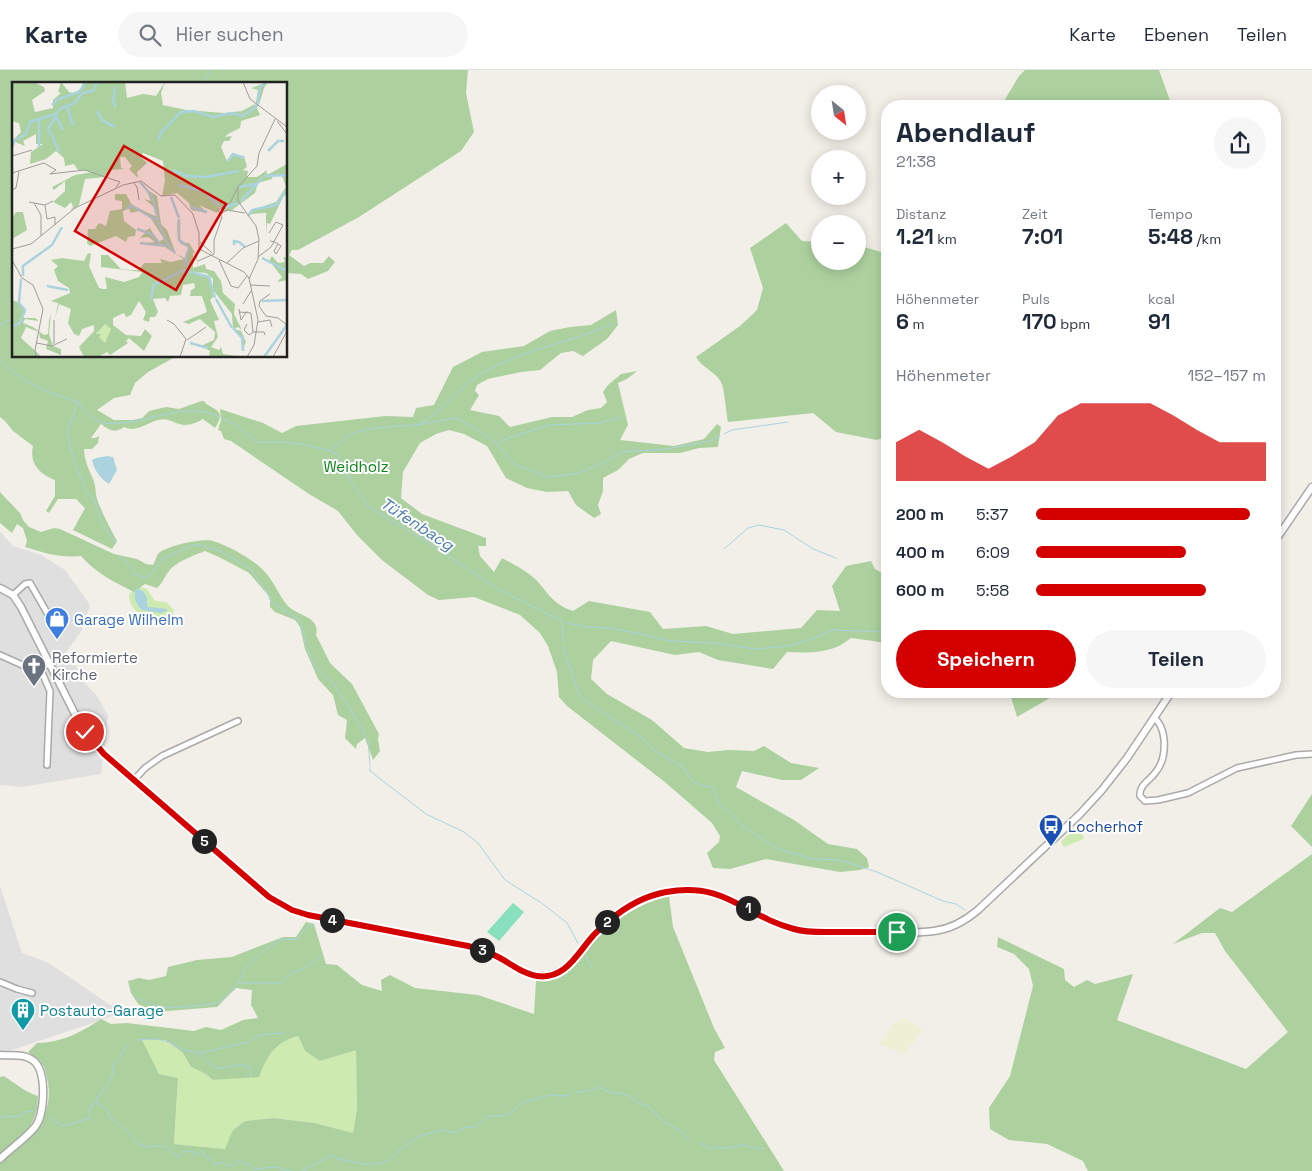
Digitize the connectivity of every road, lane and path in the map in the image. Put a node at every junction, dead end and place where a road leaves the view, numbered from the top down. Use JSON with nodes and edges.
{"nodes":[{"id":1,"x":1312,"y":487,"type":"edge"},
{"id":2,"x":1281,"y":532,"type":"edge"},
{"id":3,"x":0,"y":588,"type":"edge"},
{"id":4,"x":13,"y":595,"type":"junction"},
{"id":5,"x":54,"y":626,"type":"dead end"},
{"id":6,"x":0,"y":654,"type":"edge"},
{"id":7,"x":49,"y":664,"type":"junction"},
{"id":8,"x":40,"y":668,"type":"junction"},
{"id":9,"x":1167,"y":698,"type":"edge"},
{"id":10,"x":1154,"y":718,"type":"junction"},
{"id":11,"x":238,"y":721,"type":"dead end"},
{"id":12,"x":1312,"y":754,"type":"edge"},
{"id":13,"x":47,"y":765,"type":"dead end"},
{"id":14,"x":134,"y":780,"type":"junction"},
{"id":15,"x":0,"y":982,"type":"edge"},
{"id":16,"x":32,"y":993,"type":"dead end"},
{"id":17,"x":0,"y":1055,"type":"edge"},
{"id":18,"x":0,"y":1159,"type":"edge"}],
"edges":[{"from":1,"to":2,"type":"street"},
{"from":3,"to":4,"type":"street"},
{"from":4,"to":5,"type":"street"},
{"from":4,"to":7,"type":"street"},
{"from":6,"to":8,"type":"street"},
{"from":7,"to":8,"type":"street"},
{"from":7,"to":14,"type":"street"},
{"from":8,"to":13,"type":"street"},
{"from":9,"to":10,"type":"street"},
{"from":10,"to":12,"type":"street"},
{"from":10,"to":14,"type":"street"},
{"from":11,"to":14,"type":"street"},
{"from":15,"to":16,"type":"street"},
{"from":17,"to":18,"type":"street"}]}
